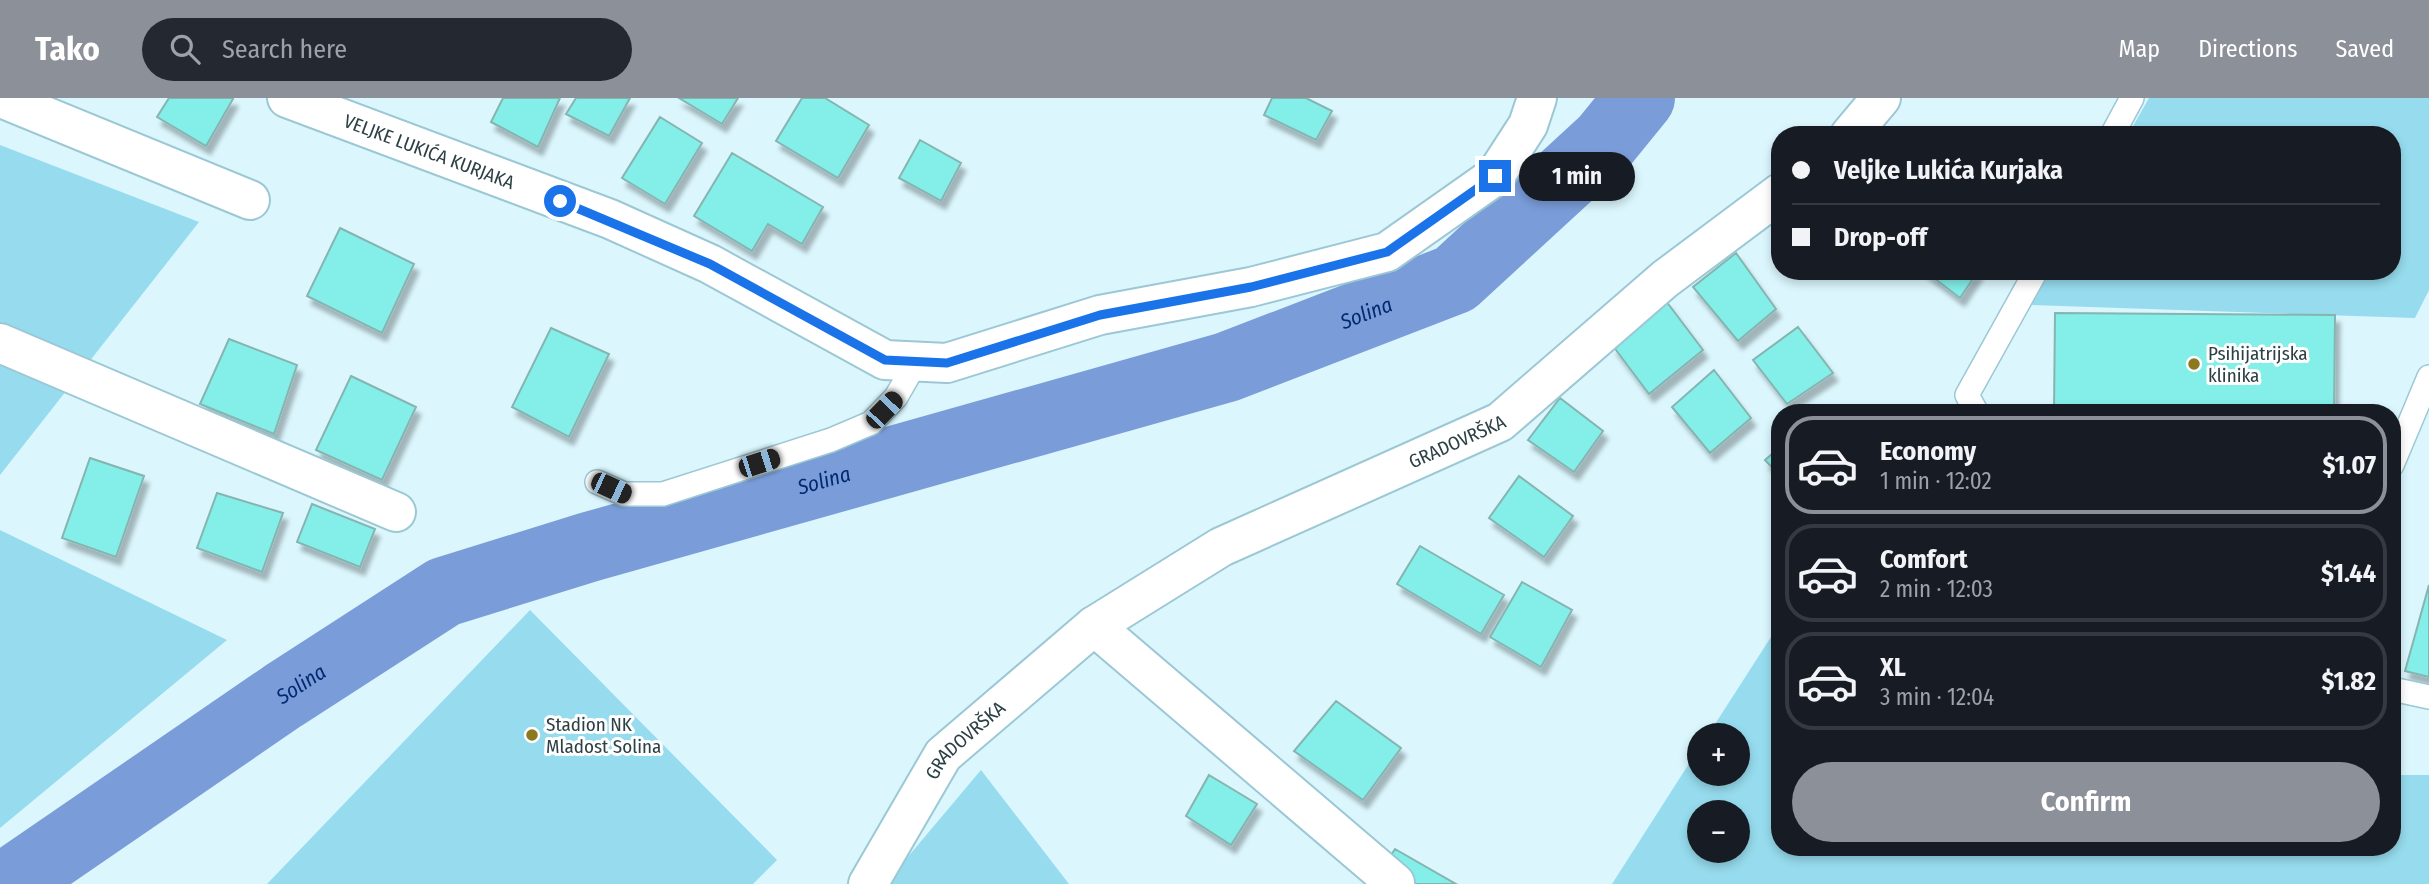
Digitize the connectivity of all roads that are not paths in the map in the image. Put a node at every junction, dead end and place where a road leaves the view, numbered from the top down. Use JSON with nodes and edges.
{"nodes":[{"id":1,"x":1,"y":98,"type":"edge"},
{"id":2,"x":287,"y":98,"type":"edge"},
{"id":3,"x":1537,"y":98,"type":"edge"},
{"id":4,"x":1881,"y":98,"type":"edge"},
{"id":5,"x":2132,"y":98,"type":"edge"},
{"id":6,"x":1858,"y":126,"type":"edge"},
{"id":7,"x":2117,"y":126,"type":"edge"},
{"id":8,"x":250,"y":200,"type":"dead end"},
{"id":9,"x":1771,"y":200,"type":"edge"},
{"id":10,"x":2031,"y":280,"type":"edge"},
{"id":11,"x":0,"y":343,"type":"edge"},
{"id":12,"x":915,"y":364,"type":"junction"},
{"id":13,"x":2429,"y":377,"type":"edge"},
{"id":14,"x":1972,"y":404,"type":"edge"},
{"id":15,"x":2401,"y":444,"type":"edge"},
{"id":16,"x":597,"y":482,"type":"dead end"},
{"id":17,"x":396,"y":512,"type":"dead end"},
{"id":18,"x":1094,"y":626,"type":"junction"},
{"id":19,"x":2401,"y":691,"type":"edge"},
{"id":20,"x":2429,"y":697,"type":"edge"},
{"id":21,"x":1395,"y":883,"type":"edge"},
{"id":22,"x":869,"y":884,"type":"edge"}],
"edges":[{"from":1,"to":8,"type":"street"},
{"from":2,"to":12,"type":"street","name":"VELJKE LUKIĆA KURJAKA"},
{"from":3,"to":12,"type":"street","name":"VELJKE LUKIĆA KURJAKA"},
{"from":4,"to":6,"type":"street"},
{"from":5,"to":7,"type":"lane"},
{"from":9,"to":18,"type":"street","name":"GRADOVRŠKA"},
{"from":10,"to":14,"type":"lane"},
{"from":11,"to":17,"type":"street"},
{"from":12,"to":16,"type":"lane"},
{"from":13,"to":15,"type":"lane"},
{"from":18,"to":21,"type":"street"},
{"from":18,"to":22,"type":"street","name":"GRADOVRŠKA"},
{"from":19,"to":20,"type":"lane"}]}
